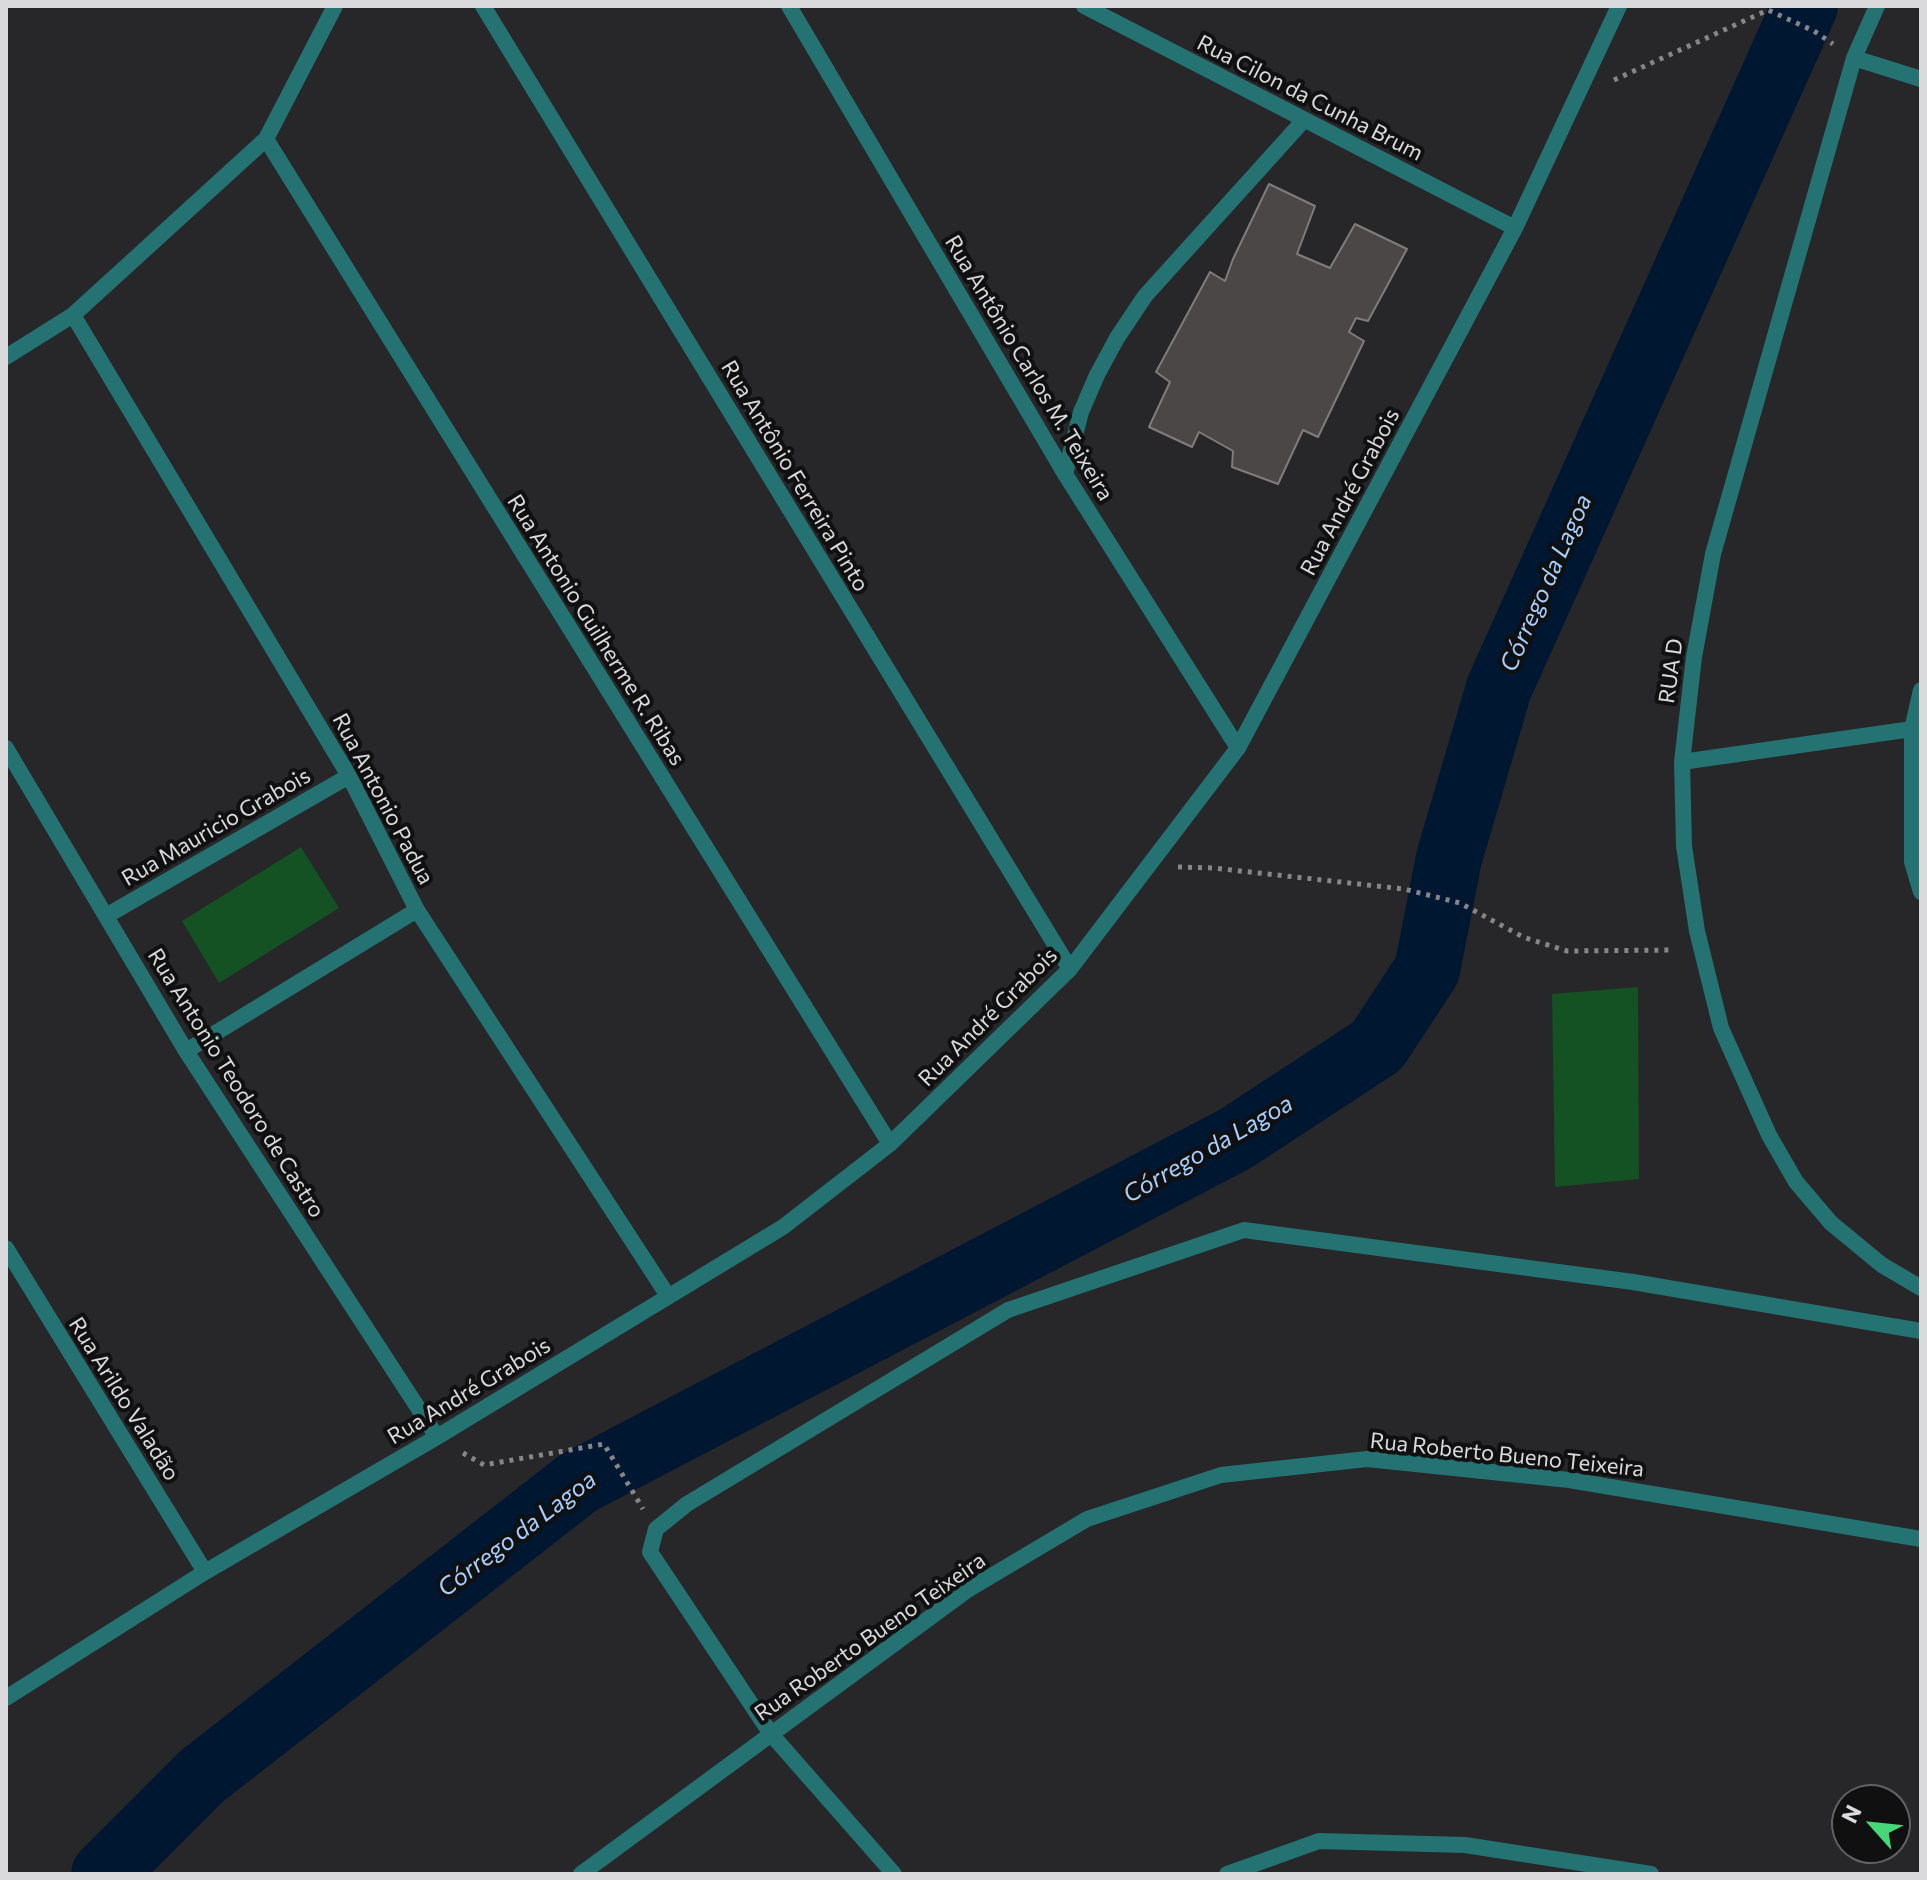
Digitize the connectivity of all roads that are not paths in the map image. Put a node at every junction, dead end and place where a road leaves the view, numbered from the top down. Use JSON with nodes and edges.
{"nodes":[{"id":1,"x":335,"y":6,"type":"edge"},
{"id":2,"x":483,"y":6,"type":"edge"},
{"id":3,"x":789,"y":6,"type":"edge"},
{"id":4,"x":1084,"y":6,"type":"edge"},
{"id":5,"x":1619,"y":6,"type":"edge"},
{"id":6,"x":1877,"y":6,"type":"edge"},
{"id":7,"x":1854,"y":58,"type":"junction"},
{"id":8,"x":1921,"y":79,"type":"edge"},
{"id":9,"x":1304,"y":120,"type":"junction"},
{"id":10,"x":266,"y":139,"type":"junction"},
{"id":11,"x":1515,"y":228,"type":"junction"},
{"id":12,"x":73,"y":315,"type":"junction"},
{"id":13,"x":6,"y":357,"type":"edge"},
{"id":14,"x":1065,"y":474,"type":"junction"},
{"id":15,"x":1921,"y":690,"type":"edge"},
{"id":16,"x":1912,"y":729,"type":"junction"},
{"id":17,"x":6,"y":748,"type":"edge"},
{"id":18,"x":1238,"y":748,"type":"junction"},
{"id":19,"x":1682,"y":762,"type":"junction"},
{"id":20,"x":349,"y":776,"type":"junction"},
{"id":21,"x":1921,"y":892,"type":"edge"},
{"id":22,"x":417,"y":910,"type":"junction"},
{"id":23,"x":106,"y":916,"type":"junction"},
{"id":24,"x":1070,"y":969,"type":"junction"},
{"id":25,"x":186,"y":1051,"type":"junction"},
{"id":26,"x":890,"y":1144,"type":"junction"},
{"id":27,"x":6,"y":1248,"type":"edge"},
{"id":28,"x":1921,"y":1288,"type":"edge"},
{"id":29,"x":668,"y":1296,"type":"junction"},
{"id":30,"x":1921,"y":1331,"type":"edge"},
{"id":31,"x":437,"y":1437,"type":"junction"},
{"id":32,"x":1921,"y":1539,"type":"edge"},
{"id":33,"x":205,"y":1572,"type":"junction"},
{"id":34,"x":6,"y":1698,"type":"edge"},
{"id":35,"x":771,"y":1734,"type":"junction"},
{"id":36,"x":581,"y":1874,"type":"edge"},
{"id":37,"x":894,"y":1874,"type":"edge"},
{"id":38,"x":1227,"y":1874,"type":"edge"},
{"id":39,"x":1651,"y":1874,"type":"edge"}],
"edges":[{"from":1,"to":10,"type":"street"},
{"from":2,"to":24,"type":"street","name":"Rua Antônio Ferreira Pinto"},
{"from":3,"to":14,"type":"street","name":"Rua Antônio Carlos M. Teixeira"},
{"from":4,"to":9,"type":"street","name":"Rua Cilon da Cunha Brum"},
{"from":5,"to":11,"type":"street","name":"Rua André Grabois"},
{"from":6,"to":7,"type":"street","name":"RUA D"},
{"from":7,"to":8,"type":"street"},
{"from":7,"to":19,"type":"street","name":"RUA D"},
{"from":9,"to":11,"type":"street","name":"Rua Cilon da Cunha Brum"},
{"from":9,"to":14,"type":"street"},
{"from":10,"to":12,"type":"street"},
{"from":10,"to":26,"type":"street","name":"Rua Antonio Guilherme R. Ribas"},
{"from":11,"to":18,"type":"street","name":"Rua André Grabois"},
{"from":12,"to":13,"type":"street"},
{"from":12,"to":20,"type":"street","name":"Rua Antonio Padua"},
{"from":14,"to":18,"type":"street","name":"Rua Antônio Carlos M. Teixeira"},
{"from":15,"to":16,"type":"street"},
{"from":16,"to":19,"type":"street"},
{"from":16,"to":21,"type":"street"},
{"from":17,"to":23,"type":"street","name":"Rua Antonio Teodoro de Castro"},
{"from":18,"to":24,"type":"street","name":"Rua André Grabois"},
{"from":19,"to":28,"type":"street","name":"RUA D"},
{"from":20,"to":22,"type":"street","name":"Rua Antonio Padua"},
{"from":20,"to":23,"type":"street","name":"Rua Mauricio Grabois"},
{"from":22,"to":25,"type":"street"},
{"from":22,"to":29,"type":"street","name":"Rua Antonio Padua"},
{"from":23,"to":25,"type":"street","name":"Rua Antonio Teodoro de Castro"},
{"from":24,"to":26,"type":"street","name":"Rua André Grabois"},
{"from":25,"to":31,"type":"street","name":"Rua Antonio Teodoro de Castro"},
{"from":26,"to":29,"type":"street","name":"Rua André Grabois"},
{"from":27,"to":33,"type":"street","name":"Rua Arildo Valadão"},
{"from":29,"to":31,"type":"street","name":"Rua André Grabois"},
{"from":30,"to":35,"type":"street"},
{"from":31,"to":33,"type":"street","name":"Rua André Grabois"},
{"from":32,"to":35,"type":"street","name":"Rua Roberto Bueno Teixeira"},
{"from":33,"to":34,"type":"street","name":"Rua André Grabois"},
{"from":35,"to":36,"type":"street","name":"Rua Roberto Bueno Teixeira"},
{"from":35,"to":37,"type":"street"},
{"from":38,"to":39,"type":"street"}]}
